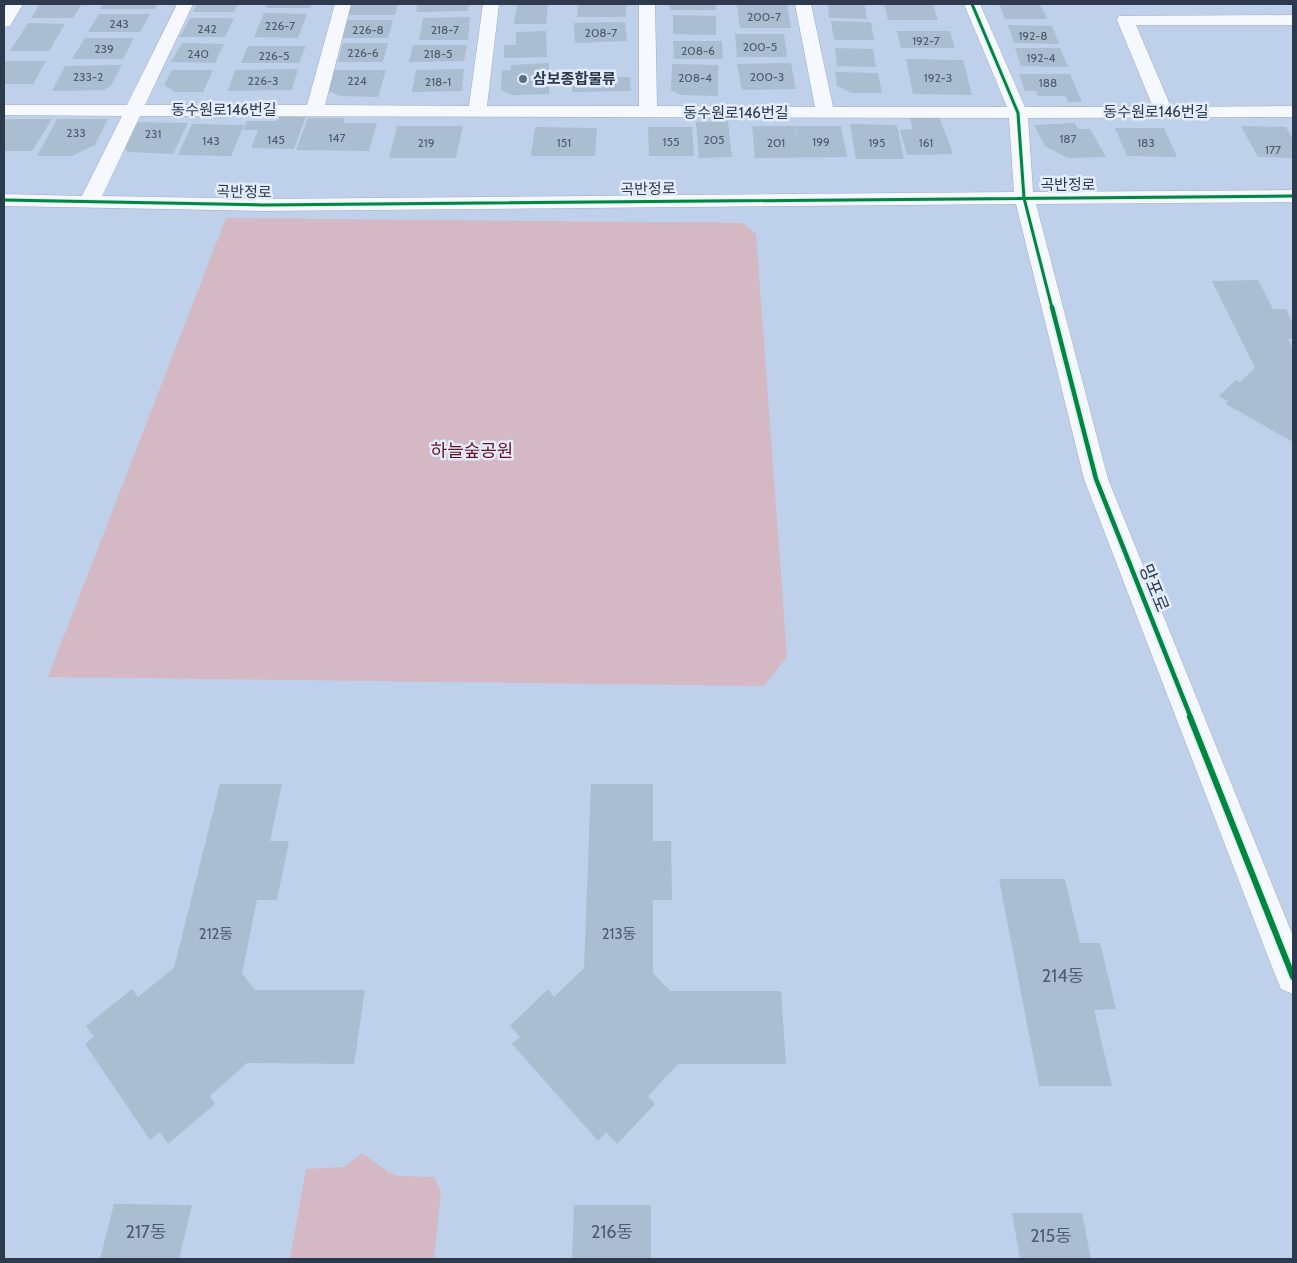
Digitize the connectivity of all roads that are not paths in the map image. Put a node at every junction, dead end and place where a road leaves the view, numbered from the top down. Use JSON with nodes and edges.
{"nodes":[{"id":1,"x":15,"y":4,"type":"edge"},
{"id":2,"x":185,"y":4,"type":"edge"},
{"id":3,"x":343,"y":4,"type":"edge"},
{"id":4,"x":491,"y":4,"type":"edge"},
{"id":5,"x":647,"y":4,"type":"edge"},
{"id":6,"x":803,"y":4,"type":"edge"},
{"id":7,"x":972,"y":4,"type":"edge"},
{"id":8,"x":1117,"y":4,"type":"edge"},
{"id":9,"x":1125,"y":20,"type":"junction"},
{"id":10,"x":1293,"y":20,"type":"edge"},
{"id":11,"x":4,"y":22,"type":"edge"},
{"id":12,"x":4,"y":110,"type":"edge"},
{"id":13,"x":134,"y":110,"type":"junction"},
{"id":14,"x":315,"y":110,"type":"junction"},
{"id":15,"x":477,"y":112,"type":"junction"},
{"id":16,"x":648,"y":112,"type":"junction"},
{"id":17,"x":1164,"y":112,"type":"junction"},
{"id":18,"x":1293,"y":112,"type":"edge"},
{"id":19,"x":824,"y":113,"type":"junction"},
{"id":20,"x":1018,"y":114,"type":"junction"},
{"id":21,"x":1293,"y":196,"type":"edge"},
{"id":22,"x":1024,"y":198,"type":"junction"},
{"id":23,"x":4,"y":200,"type":"edge"},
{"id":24,"x":89,"y":202,"type":"junction"},
{"id":25,"x":1293,"y":976,"type":"edge"}],
"edges":[{"from":1,"to":11,"type":"street"},
{"from":2,"to":13,"type":"street"},
{"from":3,"to":14,"type":"street"},
{"from":4,"to":15,"type":"street"},
{"from":5,"to":16,"type":"street"},
{"from":6,"to":19,"type":"street"},
{"from":7,"to":20,"type":"street"},
{"from":8,"to":9,"type":"street"},
{"from":9,"to":10,"type":"street"},
{"from":9,"to":17,"type":"street"},
{"from":12,"to":13,"type":"street","name":"동수원로146번길"},
{"from":13,"to":14,"type":"street","name":"동수원로146번길"},
{"from":13,"to":24,"type":"street"},
{"from":14,"to":15,"type":"street","name":"동수원로146번길"},
{"from":15,"to":16,"type":"street","name":"동수원로146번길"},
{"from":16,"to":19,"type":"street","name":"동수원로146번길"},
{"from":17,"to":18,"type":"street","name":"동수원로146번길"},
{"from":17,"to":20,"type":"street","name":"동수원로146번길"},
{"from":19,"to":20,"type":"street","name":"동수원로146번길"},
{"from":20,"to":22,"type":"street","name":"망포로"},
{"from":21,"to":22,"type":"street","name":"곡반정로"},
{"from":22,"to":24,"type":"street","name":"곡반정로"},
{"from":22,"to":25,"type":"street","name":"망포로"},
{"from":23,"to":24,"type":"street","name":"곡반정로"}]}
